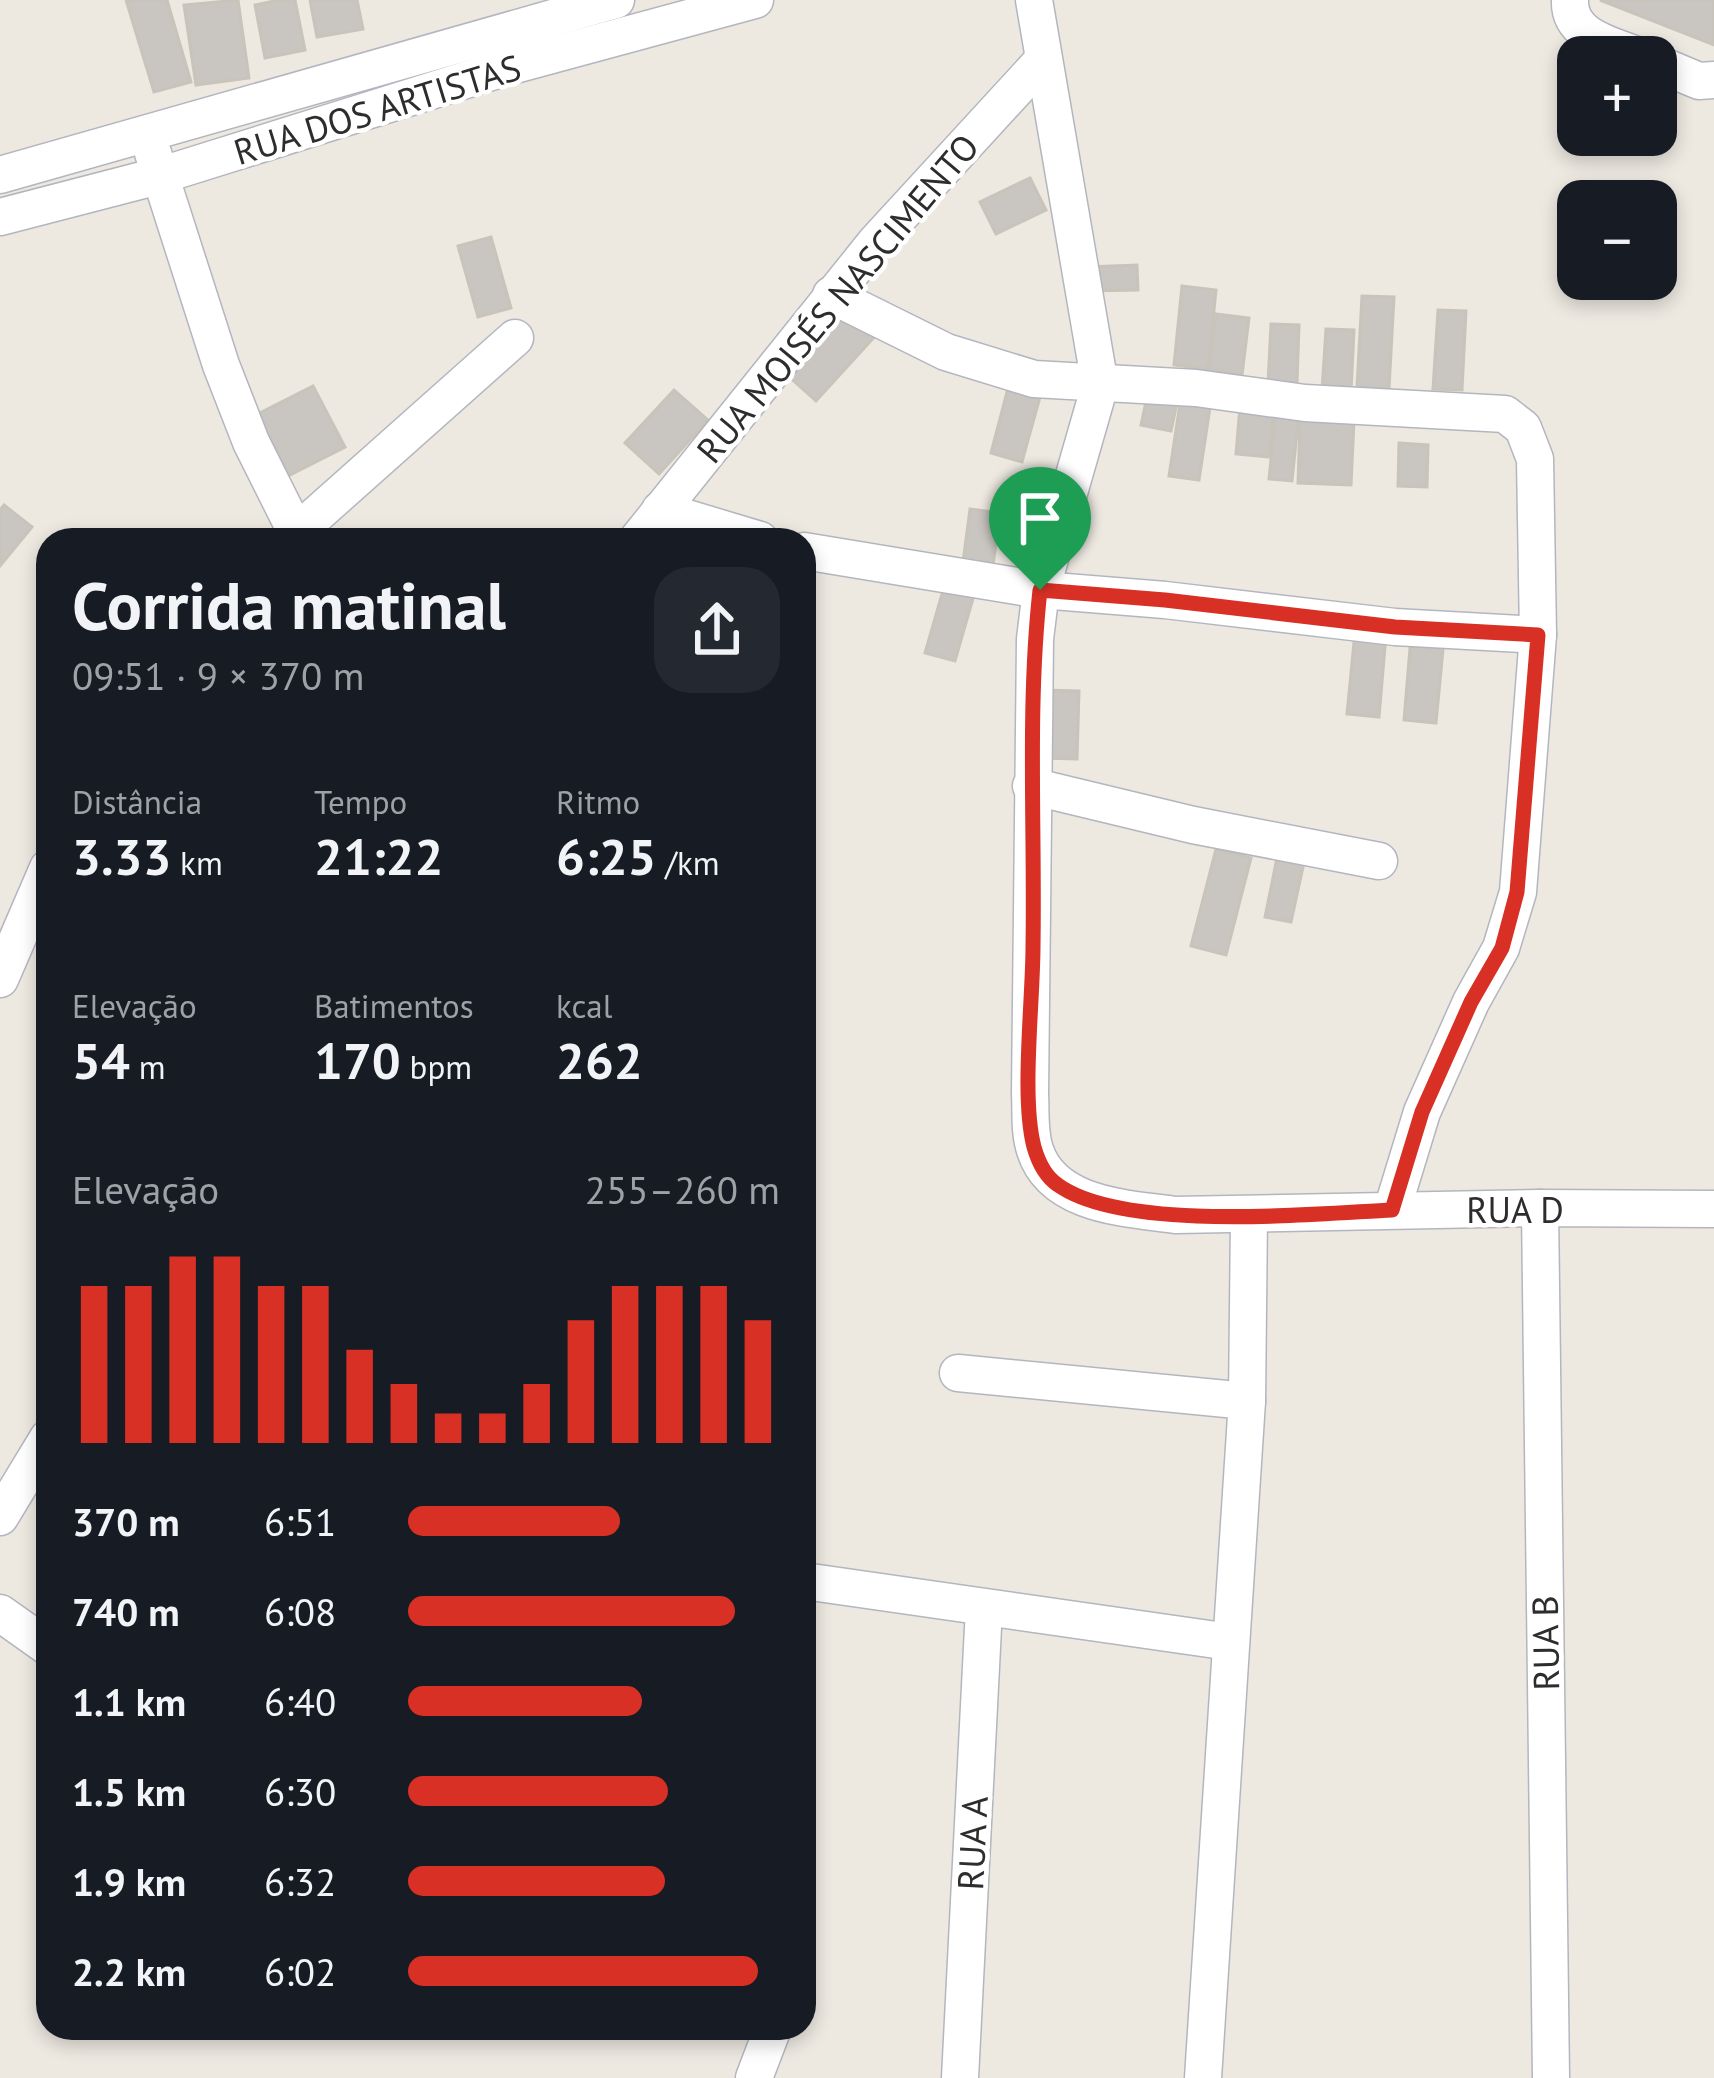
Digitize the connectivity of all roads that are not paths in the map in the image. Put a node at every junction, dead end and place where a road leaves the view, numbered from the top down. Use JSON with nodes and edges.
{"nodes":[{"id":1,"x":616,"y":0,"type":"edge"},
{"id":2,"x":754,"y":0,"type":"edge"},
{"id":3,"x":1034,"y":0,"type":"edge"},
{"id":4,"x":1570,"y":0,"type":"edge"},
{"id":5,"x":1592,"y":36,"type":"edge"},
{"id":6,"x":495,"y":52,"type":"junction"},
{"id":7,"x":1043,"y":60,"type":"junction"},
{"id":8,"x":1677,"y":72,"type":"edge"},
{"id":9,"x":1714,"y":80,"type":"edge"},
{"id":10,"x":144,"y":133,"type":"junction"},
{"id":11,"x":162,"y":175,"type":"junction"},
{"id":12,"x":0,"y":176,"type":"edge"},
{"id":13,"x":0,"y":217,"type":"edge"},
{"id":14,"x":831,"y":295,"type":"junction"},
{"id":15,"x":514,"y":338,"type":"dead end"},
{"id":16,"x":1100,"y":385,"type":"junction"},
{"id":17,"x":660,"y":510,"type":"junction"},
{"id":18,"x":289,"y":528,"type":"edge"},
{"id":19,"x":301,"y":528,"type":"edge"},
{"id":20,"x":646,"y":528,"type":"edge"},
{"id":21,"x":720,"y":528,"type":"edge"},
{"id":22,"x":816,"y":553,"type":"edge"},
{"id":23,"x":1040,"y":590,"type":"junction"},
{"id":24,"x":1538,"y":635,"type":"junction"},
{"id":25,"x":1031,"y":786,"type":"junction"},
{"id":26,"x":1379,"y":861,"type":"dead end"},
{"id":27,"x":36,"y":896,"type":"edge"},
{"id":28,"x":0,"y":979,"type":"edge"},
{"id":29,"x":1540,"y":1208,"type":"junction"},
{"id":30,"x":1714,"y":1209,"type":"edge"},
{"id":31,"x":1392,"y":1210,"type":"junction"},
{"id":32,"x":1249,"y":1216,"type":"junction"},
{"id":33,"x":958,"y":1373,"type":"dead end"},
{"id":34,"x":1247,"y":1401,"type":"junction"},
{"id":35,"x":36,"y":1458,"type":"edge"},
{"id":36,"x":0,"y":1516,"type":"edge"},
{"id":37,"x":816,"y":1583,"type":"edge"},
{"id":38,"x":984,"y":1608,"type":"junction"},
{"id":39,"x":0,"y":1613,"type":"edge"},
{"id":40,"x":36,"y":1638,"type":"edge"},
{"id":41,"x":1229,"y":1642,"type":"junction"},
{"id":42,"x":768,"y":2040,"type":"edge"},
{"id":43,"x":754,"y":2078,"type":"edge"},
{"id":44,"x":961,"y":2078,"type":"edge"},
{"id":45,"x":1203,"y":2078,"type":"edge"},
{"id":46,"x":1551,"y":2078,"type":"edge"}],
"edges":[{"from":1,"to":6,"type":"street"},
{"from":2,"to":6,"type":"street","name":"RUA DOS ARTISTAS"},
{"from":3,"to":7,"type":"street"},
{"from":4,"to":5,"type":"street"},
{"from":6,"to":10,"type":"street"},
{"from":6,"to":11,"type":"street","name":"RUA DOS ARTISTAS"},
{"from":7,"to":14,"type":"street","name":"RUA MOISÉS NASCIMENTO"},
{"from":7,"to":16,"type":"street"},
{"from":8,"to":9,"type":"street"},
{"from":10,"to":11,"type":"street"},
{"from":10,"to":12,"type":"street"},
{"from":11,"to":13,"type":"street","name":"RUA DOS ARTISTAS"},
{"from":11,"to":18,"type":"street"},
{"from":14,"to":16,"type":"street"},
{"from":14,"to":17,"type":"street","name":"RUA MOISÉS NASCIMENTO"},
{"from":15,"to":19,"type":"street"},
{"from":16,"to":23,"type":"street"},
{"from":16,"to":24,"type":"street"},
{"from":17,"to":20,"type":"street","name":"RUA MOISÉS NASCIMENTO"},
{"from":17,"to":21,"type":"street"},
{"from":22,"to":23,"type":"street"},
{"from":23,"to":24,"type":"street"},
{"from":23,"to":25,"type":"street"},
{"from":24,"to":31,"type":"street"},
{"from":25,"to":26,"type":"street"},
{"from":25,"to":32,"type":"street","name":"RUA D"},
{"from":27,"to":28,"type":"street"},
{"from":29,"to":30,"type":"street","name":"RUA D"},
{"from":29,"to":31,"type":"street","name":"RUA D"},
{"from":29,"to":46,"type":"street","name":"RUA B"},
{"from":31,"to":32,"type":"street","name":"RUA D"},
{"from":32,"to":34,"type":"street"},
{"from":33,"to":34,"type":"street"},
{"from":34,"to":41,"type":"street"},
{"from":35,"to":36,"type":"street"},
{"from":37,"to":38,"type":"street"},
{"from":38,"to":41,"type":"street"},
{"from":38,"to":44,"type":"street","name":"RUA A"},
{"from":39,"to":40,"type":"street"},
{"from":41,"to":45,"type":"street"},
{"from":42,"to":43,"type":"street"}]}
